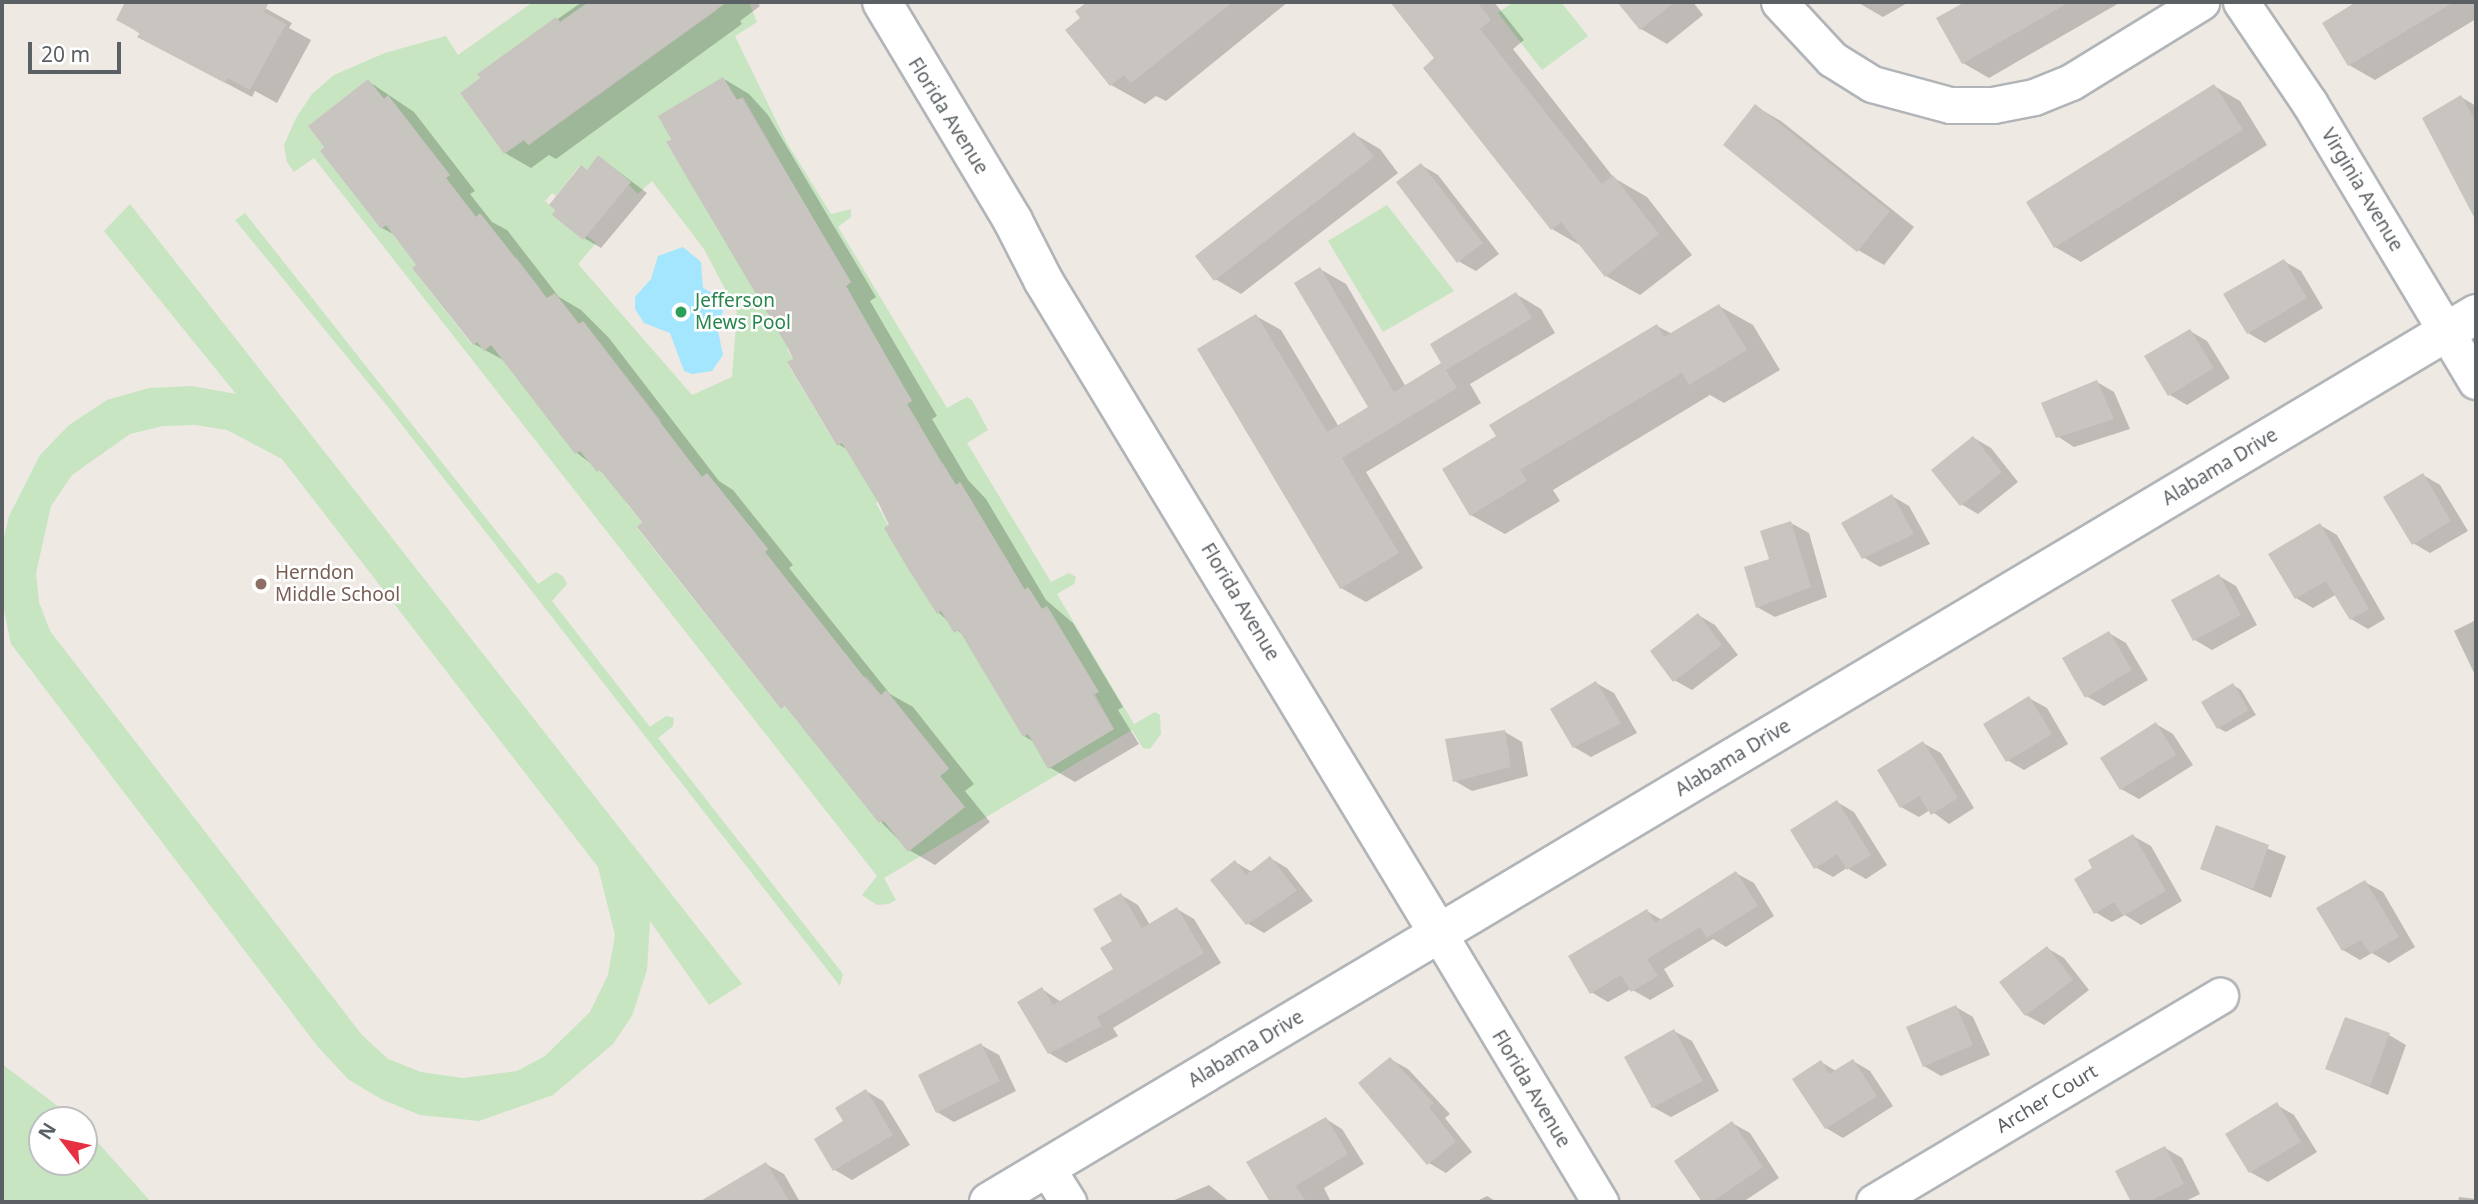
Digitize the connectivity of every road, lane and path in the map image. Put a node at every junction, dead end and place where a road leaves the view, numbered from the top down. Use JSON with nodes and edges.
{"nodes":[{"id":1,"x":882,"y":2,"type":"edge"},
{"id":2,"x":1779,"y":2,"type":"edge"},
{"id":3,"x":2201,"y":2,"type":"edge"},
{"id":4,"x":2241,"y":2,"type":"edge"},
{"id":5,"x":2462,"y":323,"type":"edge"},
{"id":6,"x":2476,"y":382,"type":"edge"},
{"id":7,"x":1439,"y":933,"type":"junction"},
{"id":8,"x":2220,"y":996,"type":"dead end"},
{"id":9,"x":1047,"y":1168,"type":"junction"},
{"id":10,"x":989,"y":1202,"type":"edge"},
{"id":11,"x":1068,"y":1202,"type":"edge"},
{"id":12,"x":1600,"y":1202,"type":"edge"},
{"id":13,"x":1874,"y":1202,"type":"edge"}],
"edges":[{"from":1,"to":7,"type":"street","name":"Florida Avenue"},
{"from":2,"to":3,"type":"street"},
{"from":4,"to":5,"type":"street","name":"Virginia Avenue"},
{"from":5,"to":6,"type":"street","name":"Virginia Avenue"},
{"from":5,"to":7,"type":"street","name":"Alabama Drive"},
{"from":7,"to":9,"type":"street","name":"Alabama Drive"},
{"from":7,"to":12,"type":"street","name":"Florida Avenue"},
{"from":8,"to":13,"type":"street","name":"Archer Court"},
{"from":9,"to":10,"type":"street","name":"Alabama Drive"},
{"from":9,"to":11,"type":"street"}]}
